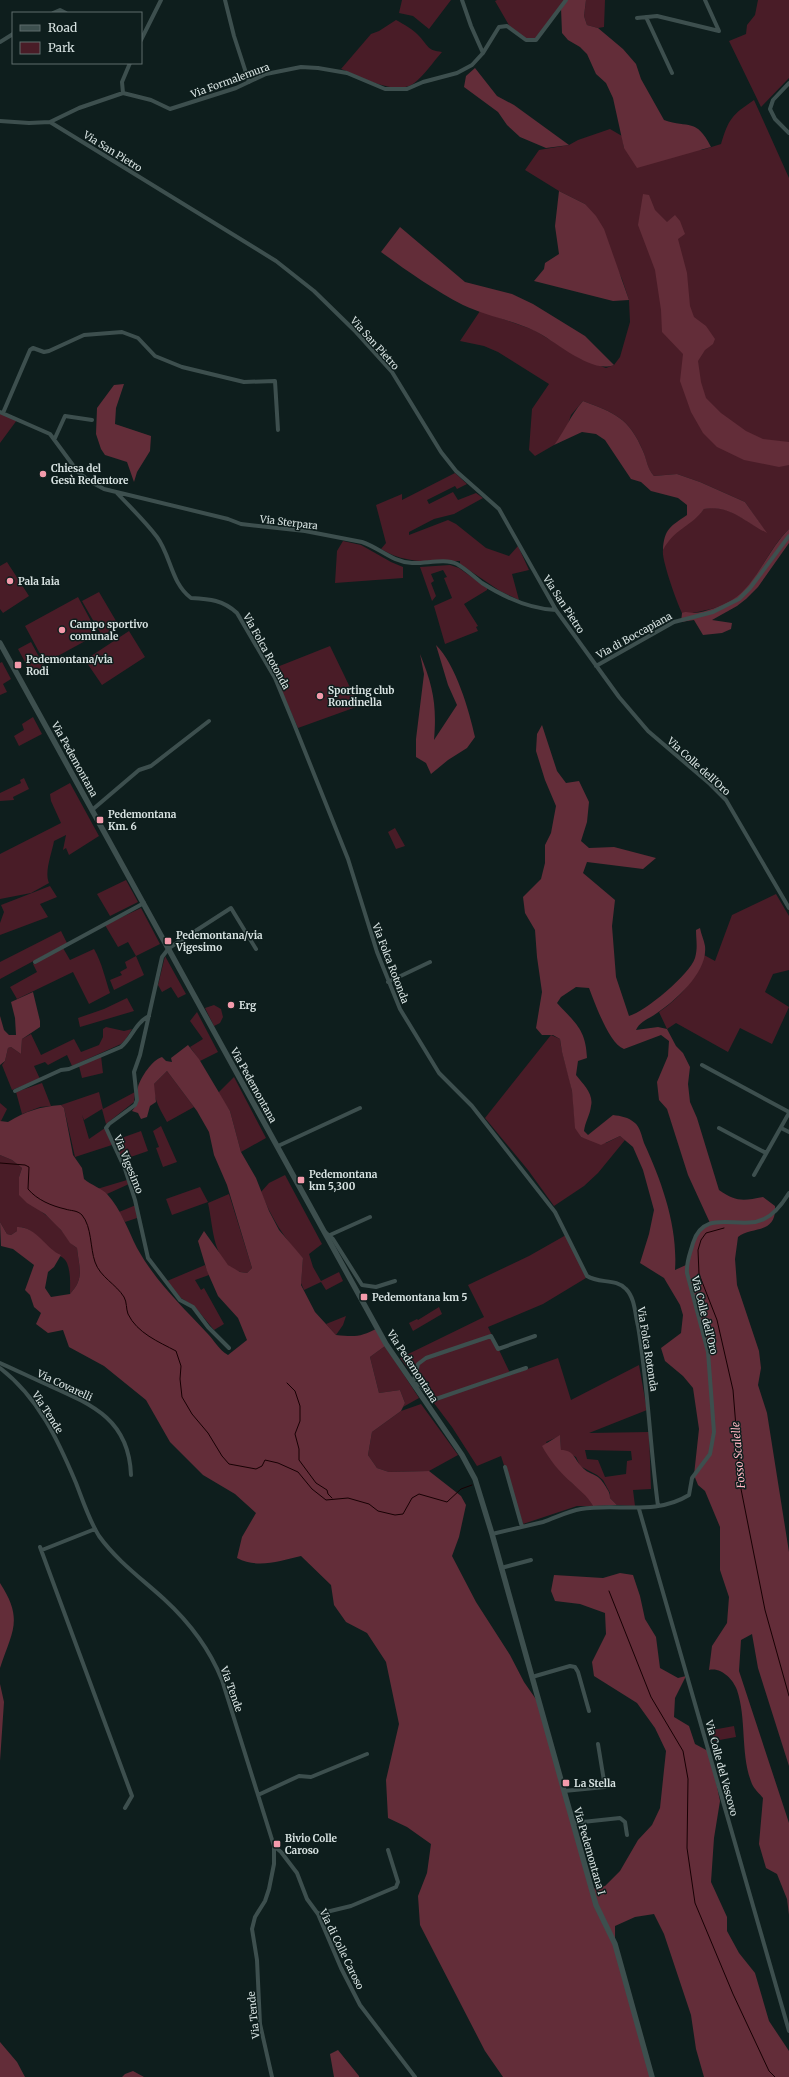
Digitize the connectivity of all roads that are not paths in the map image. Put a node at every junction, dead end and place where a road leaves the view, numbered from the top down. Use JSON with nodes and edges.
{"nodes":[{"id":1,"x":161,"y":0,"type":"edge"},
{"id":2,"x":225,"y":0,"type":"edge"},
{"id":3,"x":462,"y":0,"type":"edge"},
{"id":4,"x":566,"y":0,"type":"edge"},
{"id":5,"x":705,"y":0,"type":"edge"},
{"id":6,"x":646,"y":17,"type":"junction"},
{"id":7,"x":637,"y":18,"type":"dead end"},
{"id":8,"x":12,"y":35,"type":"edge"},
{"id":9,"x":142,"y":38,"type":"edge"},
{"id":10,"x":0,"y":42,"type":"edge"},
{"id":11,"x":483,"y":52,"type":"junction"},
{"id":12,"x":130,"y":64,"type":"edge"},
{"id":13,"x":672,"y":73,"type":"dead end"},
{"id":14,"x":249,"y":82,"type":"junction"},
{"id":15,"x":789,"y":83,"type":"edge"},
{"id":16,"x":123,"y":93,"type":"junction"},
{"id":17,"x":0,"y":121,"type":"edge"},
{"id":18,"x":50,"y":122,"type":"junction"},
{"id":19,"x":789,"y":133,"type":"edge"},
{"id":20,"x":2,"y":412,"type":"edge"},
{"id":21,"x":92,"y":420,"type":"dead end"},
{"id":22,"x":278,"y":430,"type":"dead end"},
{"id":23,"x":55,"y":438,"type":"junction"},
{"id":24,"x":117,"y":493,"type":"junction"},
{"id":25,"x":789,"y":536,"type":"edge"},
{"id":26,"x":556,"y":610,"type":"junction"},
{"id":27,"x":0,"y":642,"type":"edge"},
{"id":28,"x":596,"y":666,"type":"junction"},
{"id":29,"x":209,"y":721,"type":"dead end"},
{"id":30,"x":92,"y":810,"type":"junction"},
{"id":31,"x":144,"y":903,"type":"junction"},
{"id":32,"x":789,"y":908,"type":"edge"},
{"id":33,"x":169,"y":948,"type":"junction"},
{"id":34,"x":256,"y":949,"type":"dead end"},
{"id":35,"x":35,"y":962,"type":"dead end"},
{"id":36,"x":430,"y":962,"type":"dead end"},
{"id":37,"x":388,"y":982,"type":"junction"},
{"id":38,"x":149,"y":1016,"type":"junction"},
{"id":39,"x":702,"y":1065,"type":"dead end"},
{"id":40,"x":15,"y":1091,"type":"dead end"},
{"id":41,"x":360,"y":1108,"type":"dead end"},
{"id":42,"x":789,"y":1112,"type":"edge"},
{"id":43,"x":719,"y":1128,"type":"dead end"},
{"id":44,"x":781,"y":1128,"type":"junction"},
{"id":45,"x":789,"y":1132,"type":"edge"},
{"id":46,"x":278,"y":1146,"type":"junction"},
{"id":47,"x":766,"y":1153,"type":"junction"},
{"id":48,"x":754,"y":1176,"type":"dead end"},
{"id":49,"x":789,"y":1193,"type":"edge"},
{"id":50,"x":370,"y":1217,"type":"dead end"},
{"id":51,"x":327,"y":1233,"type":"junction"},
{"id":52,"x":395,"y":1281,"type":"dead end"},
{"id":53,"x":535,"y":1336,"type":"dead end"},
{"id":54,"x":228,"y":1348,"type":"dead end"},
{"id":55,"x":0,"y":1363,"type":"edge"},
{"id":56,"x":0,"y":1368,"type":"edge"},
{"id":57,"x":526,"y":1368,"type":"dead end"},
{"id":58,"x":413,"y":1383,"type":"junction"},
{"id":59,"x":505,"y":1467,"type":"dead end"},
{"id":60,"x":131,"y":1475,"type":"dead end"},
{"id":61,"x":658,"y":1506,"type":"junction"},
{"id":62,"x":639,"y":1509,"type":"junction"},
{"id":63,"x":522,"y":1527,"type":"junction"},
{"id":64,"x":95,"y":1529,"type":"junction"},
{"id":65,"x":492,"y":1534,"type":"junction"},
{"id":66,"x":531,"y":1560,"type":"dead end"},
{"id":67,"x":501,"y":1568,"type":"junction"},
{"id":68,"x":532,"y":1677,"type":"junction"},
{"id":69,"x":589,"y":1711,"type":"dead end"},
{"id":70,"x":598,"y":1744,"type":"dead end"},
{"id":71,"x":368,"y":1754,"type":"dead end"},
{"id":72,"x":564,"y":1792,"type":"junction"},
{"id":73,"x":258,"y":1795,"type":"junction"},
{"id":74,"x":125,"y":1808,"type":"dead end"},
{"id":75,"x":573,"y":1823,"type":"junction"},
{"id":76,"x":627,"y":1835,"type":"dead end"},
{"id":77,"x":274,"y":1846,"type":"junction"},
{"id":78,"x":388,"y":1850,"type":"dead end"},
{"id":79,"x":318,"y":1914,"type":"junction"},
{"id":80,"x":789,"y":2031,"type":"edge"},
{"id":81,"x":272,"y":2077,"type":"edge"},
{"id":82,"x":415,"y":2077,"type":"edge"},
{"id":83,"x":652,"y":2077,"type":"edge"}],
"edges":[{"from":1,"to":9,"type":"street"},
{"from":2,"to":14,"type":"street"},
{"from":3,"to":11,"type":"street"},
{"from":4,"to":11,"type":"street","name":"Via Formalemura"},
{"from":5,"to":6,"type":"street"},
{"from":6,"to":7,"type":"street"},
{"from":6,"to":13,"type":"street"},
{"from":8,"to":10,"type":"street"},
{"from":11,"to":14,"type":"street","name":"Via Formalemura"},
{"from":12,"to":16,"type":"street"},
{"from":14,"to":16,"type":"street","name":"Via Formalemura"},
{"from":15,"to":19,"type":"street"},
{"from":16,"to":18,"type":"street"},
{"from":17,"to":18,"type":"street"},
{"from":18,"to":26,"type":"street","name":"Via San Pietro"},
{"from":20,"to":22,"type":"street"},
{"from":20,"to":23,"type":"street","name":"Via Sterpara"},
{"from":21,"to":23,"type":"street"},
{"from":23,"to":24,"type":"street","name":"Via Sterpara"},
{"from":24,"to":26,"type":"street","name":"Via Sterpara"},
{"from":24,"to":37,"type":"street","name":"Via Folca Rotonda"},
{"from":25,"to":28,"type":"street","name":"Via di Boccapiana"},
{"from":26,"to":28,"type":"street","name":"Via San Pietro"},
{"from":27,"to":30,"type":"street","name":"Via Pedemontana"},
{"from":28,"to":32,"type":"street","name":"Via Colle dell'Oro"},
{"from":29,"to":30,"type":"street"},
{"from":30,"to":31,"type":"street","name":"Via Pedemontana"},
{"from":31,"to":33,"type":"street","name":"Via Pedemontana"},
{"from":31,"to":35,"type":"street"},
{"from":33,"to":34,"type":"street"},
{"from":33,"to":38,"type":"street","name":"Via Vigesimo"},
{"from":33,"to":46,"type":"street","name":"Via Pedemontana"},
{"from":36,"to":37,"type":"street"},
{"from":37,"to":61,"type":"street","name":"Via Folca Rotonda"},
{"from":38,"to":40,"type":"street"},
{"from":38,"to":54,"type":"street","name":"Via Vigesimo"},
{"from":39,"to":42,"type":"street"},
{"from":41,"to":46,"type":"street"},
{"from":42,"to":44,"type":"street"},
{"from":43,"to":47,"type":"street"},
{"from":44,"to":45,"type":"street"},
{"from":44,"to":47,"type":"street"},
{"from":46,"to":51,"type":"street","name":"Via Pedemontana"},
{"from":47,"to":48,"type":"street"},
{"from":49,"to":61,"type":"street","name":"Via Colle dell'Oro"},
{"from":50,"to":51,"type":"street"},
{"from":51,"to":52,"type":"street"},
{"from":51,"to":58,"type":"street","name":"Via Pedemontana"},
{"from":53,"to":58,"type":"street"},
{"from":55,"to":60,"type":"street","name":"Via Covarelli"},
{"from":56,"to":64,"type":"street","name":"Via Tende"},
{"from":57,"to":58,"type":"street"},
{"from":58,"to":65,"type":"street","name":"Via Pedemontana"},
{"from":59,"to":63,"type":"street"},
{"from":61,"to":62,"type":"street"},
{"from":62,"to":63,"type":"street"},
{"from":62,"to":80,"type":"street","name":"Via Colle del Vescovo"},
{"from":63,"to":65,"type":"street"},
{"from":64,"to":73,"type":"street","name":"Via Tende"},
{"from":64,"to":74,"type":"street"},
{"from":65,"to":67,"type":"street","name":"Via Pedemontana I"},
{"from":66,"to":67,"type":"street"},
{"from":67,"to":68,"type":"street","name":"Via Pedemontana I"},
{"from":68,"to":69,"type":"street"},
{"from":68,"to":72,"type":"street","name":"Via Pedemontana I"},
{"from":70,"to":72,"type":"street"},
{"from":71,"to":73,"type":"street"},
{"from":72,"to":75,"type":"street","name":"Via Pedemontana I"},
{"from":73,"to":77,"type":"street","name":"Via Tende"},
{"from":75,"to":76,"type":"street"},
{"from":75,"to":83,"type":"street","name":"Via Pedemontana I"},
{"from":77,"to":79,"type":"street","name":"Via di Colle Caroso"},
{"from":77,"to":81,"type":"street","name":"Via Tende"},
{"from":78,"to":79,"type":"street"},
{"from":79,"to":82,"type":"street","name":"Via di Colle Caroso"}]}
